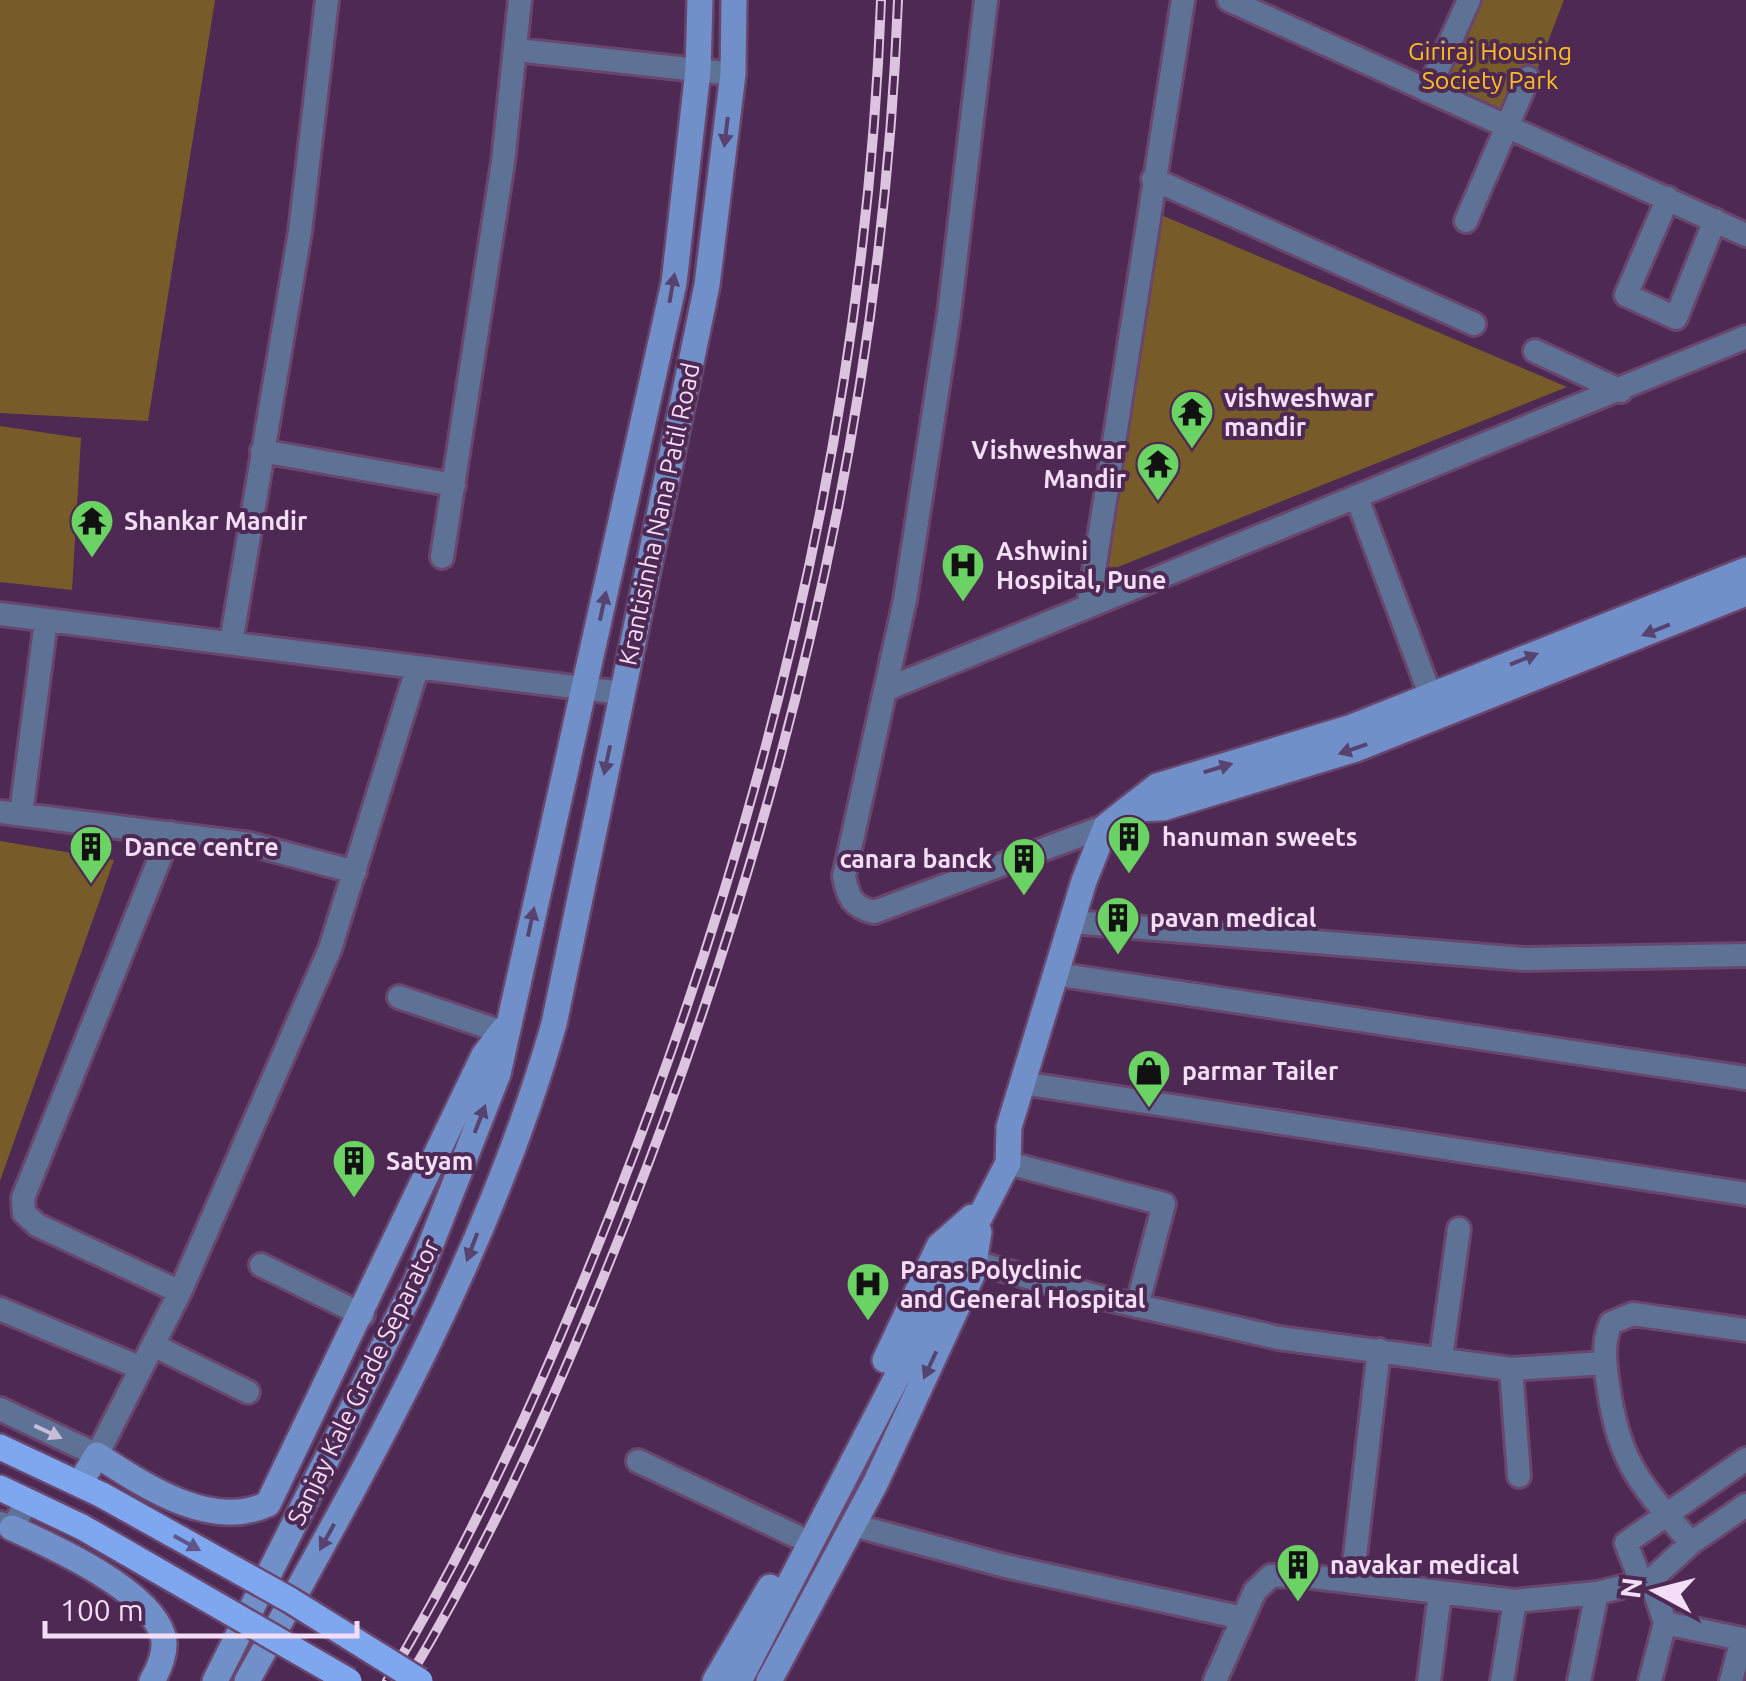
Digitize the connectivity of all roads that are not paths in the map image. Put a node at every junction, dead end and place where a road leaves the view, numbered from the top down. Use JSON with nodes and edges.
{"nodes":[{"id":1,"x":327,"y":0,"type":"edge"},
{"id":2,"x":520,"y":0,"type":"edge"},
{"id":3,"x":700,"y":0,"type":"edge"},
{"id":4,"x":734,"y":0,"type":"edge"},
{"id":5,"x":986,"y":0,"type":"edge"},
{"id":6,"x":1183,"y":0,"type":"edge"},
{"id":7,"x":1229,"y":0,"type":"edge"},
{"id":8,"x":1470,"y":0,"type":"edge"},
{"id":9,"x":518,"y":50,"type":"junction"},
{"id":10,"x":698,"y":70,"type":"junction"},
{"id":11,"x":733,"y":74,"type":"junction"},
{"id":12,"x":1528,"y":78,"type":"dead end"},
{"id":13,"x":1428,"y":91,"type":"junction"},
{"id":14,"x":1508,"y":125,"type":"junction"},
{"id":15,"x":1153,"y":179,"type":"junction"},
{"id":16,"x":1668,"y":198,"type":"junction"},
{"id":17,"x":1715,"y":220,"type":"junction"},
{"id":18,"x":1466,"y":221,"type":"dead end"},
{"id":19,"x":1746,"y":235,"type":"edge"},
{"id":20,"x":1474,"y":324,"type":"dead end"},
{"id":21,"x":1746,"y":338,"type":"edge"},
{"id":22,"x":1534,"y":352,"type":"dead end"},
{"id":23,"x":1621,"y":391,"type":"junction"},
{"id":24,"x":262,"y":452,"type":"junction"},
{"id":25,"x":454,"y":484,"type":"junction"},
{"id":26,"x":1357,"y":498,"type":"junction"},
{"id":27,"x":442,"y":557,"type":"dead end"},
{"id":28,"x":1746,"y":570,"type":"edge"},
{"id":29,"x":1746,"y":594,"type":"edge"},
{"id":30,"x":1089,"y":603,"type":"junction"},
{"id":31,"x":0,"y":614,"type":"edge"},
{"id":32,"x":46,"y":621,"type":"junction"},
{"id":33,"x":231,"y":643,"type":"junction"},
{"id":34,"x":417,"y":669,"type":"junction"},
{"id":35,"x":585,"y":687,"type":"junction"},
{"id":36,"x":887,"y":689,"type":"junction"},
{"id":37,"x":621,"y":694,"type":"junction"},
{"id":38,"x":1431,"y":697,"type":"junction"},
{"id":39,"x":1132,"y":809,"type":"junction"},
{"id":40,"x":10,"y":813,"type":"edge"},
{"id":41,"x":1106,"y":826,"type":"junction"},
{"id":42,"x":170,"y":834,"type":"junction"},
{"id":43,"x":356,"y":872,"type":"junction"},
{"id":44,"x":1072,"y":922,"type":"junction"},
{"id":45,"x":1746,"y":955,"type":"edge"},
{"id":46,"x":1055,"y":974,"type":"junction"},
{"id":47,"x":400,"y":996,"type":"dead end"},
{"id":48,"x":554,"y":1024,"type":"joint"},
{"id":49,"x":507,"y":1025,"type":"junction"},
{"id":50,"x":498,"y":1074,"type":"junction"},
{"id":51,"x":1746,"y":1078,"type":"edge"},
{"id":52,"x":538,"y":1082,"type":"junction"},
{"id":53,"x":1022,"y":1083,"type":"junction"},
{"id":54,"x":1008,"y":1164,"type":"junction"},
{"id":55,"x":1746,"y":1194,"type":"edge"},
{"id":56,"x":984,"y":1208,"type":"junction"},
{"id":57,"x":1459,"y":1229,"type":"dead end"},
{"id":58,"x":974,"y":1262,"type":"junction"},
{"id":59,"x":261,"y":1265,"type":"dead end"},
{"id":60,"x":180,"y":1292,"type":"junction"},
{"id":61,"x":1137,"y":1306,"type":"junction"},
{"id":62,"x":0,"y":1309,"type":"edge"},
{"id":63,"x":363,"y":1314,"type":"junction"},
{"id":64,"x":1746,"y":1330,"type":"edge"},
{"id":65,"x":153,"y":1345,"type":"junction"},
{"id":66,"x":1380,"y":1350,"type":"junction"},
{"id":67,"x":1441,"y":1358,"type":"junction"},
{"id":68,"x":1605,"y":1363,"type":"junction"},
{"id":69,"x":141,"y":1368,"type":"junction"},
{"id":70,"x":1512,"y":1369,"type":"junction"},
{"id":71,"x":248,"y":1392,"type":"dead end"},
{"id":72,"x":0,"y":1410,"type":"edge"},
{"id":73,"x":0,"y":1447,"type":"edge"},
{"id":74,"x":97,"y":1454,"type":"junction"},
{"id":75,"x":1746,"y":1459,"type":"edge"},
{"id":76,"x":638,"y":1462,"type":"dead end"},
{"id":77,"x":1519,"y":1476,"type":"dead end"},
{"id":78,"x":0,"y":1488,"type":"edge"},
{"id":79,"x":91,"y":1489,"type":"junction"},
{"id":80,"x":28,"y":1500,"type":"junction"},
{"id":81,"x":1746,"y":1506,"type":"edge"},
{"id":82,"x":1668,"y":1515,"type":"junction"},
{"id":83,"x":853,"y":1525,"type":"junction"},
{"id":84,"x":6,"y":1526,"type":"edge"},
{"id":85,"x":796,"y":1536,"type":"junction"},
{"id":86,"x":1691,"y":1542,"type":"junction"},
{"id":87,"x":1646,"y":1581,"type":"junction"},
{"id":88,"x":1352,"y":1582,"type":"junction"},
{"id":89,"x":1440,"y":1593,"type":"junction"},
{"id":90,"x":1597,"y":1594,"type":"junction"},
{"id":91,"x":1515,"y":1601,"type":"junction"},
{"id":92,"x":1242,"y":1618,"type":"junction"},
{"id":93,"x":1665,"y":1623,"type":"junction"},
{"id":94,"x":152,"y":1681,"type":"edge"},
{"id":95,"x":214,"y":1681,"type":"edge"},
{"id":96,"x":248,"y":1681,"type":"edge"},
{"id":97,"x":349,"y":1681,"type":"edge"},
{"id":98,"x":420,"y":1681,"type":"edge"},
{"id":99,"x":715,"y":1681,"type":"edge"},
{"id":100,"x":739,"y":1681,"type":"edge"},
{"id":101,"x":769,"y":1681,"type":"edge"},
{"id":102,"x":1214,"y":1681,"type":"edge"},
{"id":103,"x":1429,"y":1681,"type":"edge"},
{"id":104,"x":1502,"y":1681,"type":"edge"},
{"id":105,"x":1579,"y":1681,"type":"edge"},
{"id":106,"x":1650,"y":1681,"type":"edge"},
{"id":107,"x":1731,"y":1681,"type":"edge"}],
"edges":[{"from":1,"to":24,"type":"street"},
{"from":2,"to":9,"type":"street"},
{"from":3,"to":10,"type":"main road","name":"Krantisinha Nana Patil Road"},
{"from":4,"to":11,"type":"main road","name":"Krantisinha Nana Patil Road"},
{"from":5,"to":36,"type":"street"},
{"from":6,"to":15,"type":"street"},
{"from":7,"to":13,"type":"street"},
{"from":8,"to":13,"type":"street"},
{"from":9,"to":10,"type":"street"},
{"from":9,"to":25,"type":"street"},
{"from":10,"to":11,"type":"street"},
{"from":35,"to":10,"type":"main road","name":"Krantisinha Nana Patil Road","one_way":true},
{"from":11,"to":37,"type":"main road","name":"Krantisinha Nana Patil Road","one_way":true},
{"from":12,"to":14,"type":"street"},
{"from":13,"to":14,"type":"street"},
{"from":14,"to":16,"type":"street"},
{"from":14,"to":18,"type":"street"},
{"from":15,"to":20,"type":"street"},
{"from":15,"to":30,"type":"street"},
{"from":16,"to":17,"type":"street"},
{"from":16,"to":17,"type":"street"},
{"from":17,"to":19,"type":"street"},
{"from":21,"to":23,"type":"street"},
{"from":22,"to":23,"type":"street"},
{"from":23,"to":26,"type":"street"},
{"from":24,"to":25,"type":"street"},
{"from":24,"to":33,"type":"street"},
{"from":25,"to":27,"type":"street"},
{"from":26,"to":30,"type":"street"},
{"from":26,"to":38,"type":"street"},
{"from":38,"to":28,"type":"main road","one_way":true},
{"from":29,"to":39,"type":"main road","one_way":true},
{"from":30,"to":36,"type":"street"},
{"from":31,"to":32,"type":"street"},
{"from":32,"to":33,"type":"street"},
{"from":32,"to":40,"type":"street"},
{"from":33,"to":34,"type":"street"},
{"from":34,"to":35,"type":"street"},
{"from":34,"to":43,"type":"street"},
{"from":35,"to":37,"type":"street"},
{"from":49,"to":35,"type":"main road","name":"Krantisinha Nana Patil Road","one_way":true},
{"from":36,"to":41,"type":"street"},
{"from":37,"to":48,"type":"main road","name":"Krantisinha Nana Patil Road","one_way":true},
{"from":39,"to":38,"type":"main road","one_way":true},
{"from":39,"to":41,"type":"main road"},
{"from":40,"to":42,"type":"street"},
{"from":41,"to":44,"type":"main road"},
{"from":42,"to":43,"type":"street"},
{"from":42,"to":60,"type":"street"},
{"from":43,"to":60,"type":"street"},
{"from":44,"to":45,"type":"street"},
{"from":44,"to":46,"type":"main road"},
{"from":46,"to":51,"type":"street"},
{"from":46,"to":53,"type":"main road"},
{"from":47,"to":49,"type":"street"},
{"from":48,"to":52,"type":"main road","name":"Sanjay Kale Grade Separator"},
{"from":49,"to":50,"type":"main road","name":"Sanjay Kale Grade Separator"},
{"from":49,"to":63,"type":"main road"},
{"from":50,"to":52,"type":"main road"},
{"from":95,"to":50,"type":"main road","name":"Sanjay Kale Grade Separator","one_way":true},
{"from":52,"to":96,"type":"main road","name":"Sanjay Kale Grade Separator","one_way":true},
{"from":53,"to":54,"type":"main road"},
{"from":53,"to":55,"type":"street"},
{"from":54,"to":56,"type":"main road"},
{"from":54,"to":61,"type":"street"},
{"from":56,"to":58,"type":"main road"},
{"from":56,"to":85,"type":"main road"},
{"from":56,"to":100,"type":"main road"},
{"from":57,"to":67,"type":"street"},
{"from":58,"to":61,"type":"street"},
{"from":58,"to":83,"type":"main road","one_way":true},
{"from":59,"to":63,"type":"street"},
{"from":60,"to":65,"type":"street"},
{"from":61,"to":66,"type":"street"},
{"from":62,"to":69,"type":"street"},
{"from":63,"to":74,"type":"main road"},
{"from":64,"to":68,"type":"street"},
{"from":65,"to":69,"type":"street"},
{"from":65,"to":71,"type":"street"},
{"from":66,"to":67,"type":"street"},
{"from":66,"to":88,"type":"street"},
{"from":67,"to":70,"type":"street"},
{"from":68,"to":70,"type":"street"},
{"from":68,"to":82,"type":"street"},
{"from":69,"to":74,"type":"street"},
{"from":70,"to":77,"type":"street"},
{"from":72,"to":74,"type":"street","one_way":true},
{"from":73,"to":79,"type":"main road"},
{"from":74,"to":79,"type":"main road"},
{"from":75,"to":82,"type":"street"},
{"from":76,"to":85,"type":"street"},
{"from":78,"to":80,"type":"main road"},
{"from":79,"to":98,"type":"main road","one_way":true,"bridge":true},
{"from":80,"to":84,"type":"street"},
{"from":80,"to":97,"type":"main road","bridge":true},
{"from":81,"to":86,"type":"street"},
{"from":82,"to":86,"type":"street"},
{"from":82,"to":87,"type":"street"},
{"from":83,"to":92,"type":"street"},
{"from":83,"to":101,"type":"main road"},
{"from":84,"to":94,"type":"main road"},
{"from":85,"to":99,"type":"main road"},
{"from":86,"to":87,"type":"street"},
{"from":87,"to":90,"type":"street"},
{"from":87,"to":93,"type":"street"},
{"from":88,"to":89,"type":"street"},
{"from":88,"to":92,"type":"street"},
{"from":89,"to":91,"type":"street"},
{"from":89,"to":103,"type":"street"},
{"from":90,"to":91,"type":"street"},
{"from":90,"to":105,"type":"street"},
{"from":91,"to":104,"type":"street"},
{"from":92,"to":102,"type":"street"},
{"from":93,"to":106,"type":"street"},
{"from":93,"to":107,"type":"street"}]}
